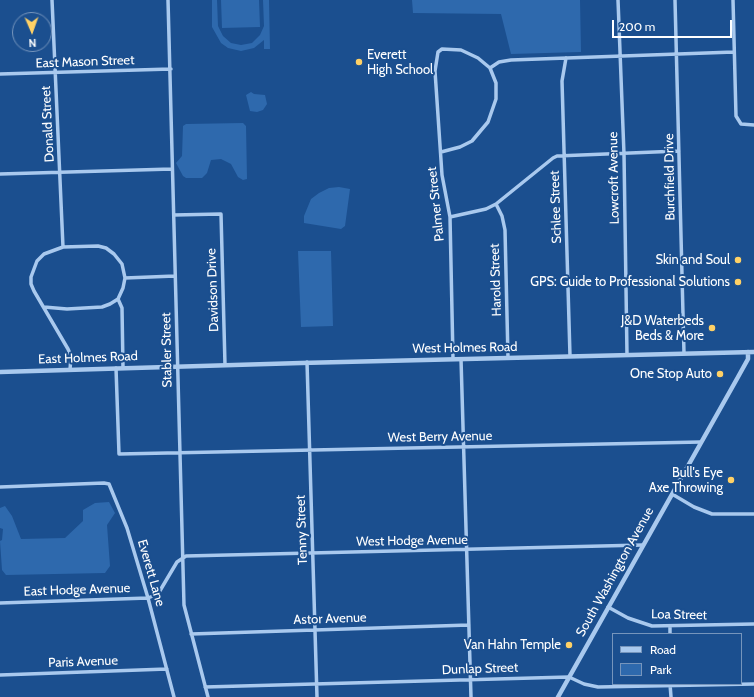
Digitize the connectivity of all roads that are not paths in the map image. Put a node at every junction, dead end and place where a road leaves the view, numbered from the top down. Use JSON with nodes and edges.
{"nodes":[{"id":1,"x":52,"y":0,"type":"edge"},
{"id":2,"x":168,"y":0,"type":"edge"},
{"id":3,"x":618,"y":0,"type":"edge"},
{"id":4,"x":675,"y":0,"type":"edge"},
{"id":5,"x":733,"y":0,"type":"edge"},
{"id":6,"x":734,"y":52,"type":"junction"},
{"id":7,"x":676,"y":54,"type":"junction"},
{"id":8,"x":620,"y":56,"type":"junction"},
{"id":9,"x":566,"y":58,"type":"junction"},
{"id":10,"x":490,"y":68,"type":"junction"},
{"id":11,"x":171,"y":69,"type":"junction"},
{"id":12,"x":55,"y":73,"type":"junction"},
{"id":13,"x":0,"y":74,"type":"edge"},
{"id":14,"x":754,"y":125,"type":"edge"},
{"id":15,"x":679,"y":151,"type":"junction"},
{"id":16,"x":441,"y":152,"type":"junction"},
{"id":17,"x":624,"y":154,"type":"junction"},
{"id":18,"x":565,"y":156,"type":"junction"},
{"id":19,"x":172,"y":169,"type":"junction"},
{"id":20,"x":60,"y":172,"type":"junction"},
{"id":21,"x":0,"y":174,"type":"edge"},
{"id":22,"x":496,"y":204,"type":"junction"},
{"id":23,"x":174,"y":215,"type":"junction"},
{"id":24,"x":450,"y":217,"type":"junction"},
{"id":25,"x":63,"y":247,"type":"junction"},
{"id":26,"x":175,"y":276,"type":"junction"},
{"id":27,"x":125,"y":278,"type":"junction"},
{"id":28,"x":118,"y":299,"type":"junction"},
{"id":29,"x":44,"y":307,"type":"junction"},
{"id":30,"x":748,"y":352,"type":"junction"},
{"id":31,"x":754,"y":352,"type":"edge"},
{"id":32,"x":684,"y":353,"type":"junction"},
{"id":33,"x":627,"y":355,"type":"junction"},
{"id":34,"x":570,"y":356,"type":"junction"},
{"id":35,"x":508,"y":358,"type":"junction"},
{"id":36,"x":453,"y":359,"type":"junction"},
{"id":37,"x":461,"y":359,"type":"junction"},
{"id":38,"x":307,"y":362,"type":"junction"},
{"id":39,"x":225,"y":365,"type":"junction"},
{"id":40,"x":177,"y":366,"type":"junction"},
{"id":41,"x":116,"y":368,"type":"junction"},
{"id":42,"x":123,"y":368,"type":"junction"},
{"id":43,"x":70,"y":370,"type":"junction"},
{"id":44,"x":0,"y":372,"type":"edge"},
{"id":45,"x":701,"y":442,"type":"junction"},
{"id":46,"x":463,"y":447,"type":"junction"},
{"id":47,"x":309,"y":451,"type":"junction"},
{"id":48,"x":179,"y":453,"type":"junction"},
{"id":49,"x":0,"y":487,"type":"edge"},
{"id":50,"x":672,"y":494,"type":"junction"},
{"id":51,"x":754,"y":514,"type":"edge"},
{"id":52,"x":643,"y":545,"type":"junction"},
{"id":53,"x":466,"y":550,"type":"junction"},
{"id":54,"x":312,"y":553,"type":"junction"},
{"id":55,"x":182,"y":558,"type":"junction"},
{"id":56,"x":148,"y":598,"type":"junction"},
{"id":57,"x":0,"y":603,"type":"edge"},
{"id":58,"x":608,"y":607,"type":"junction"},
{"id":59,"x":754,"y":624,"type":"edge"},
{"id":60,"x":469,"y":625,"type":"junction"},
{"id":61,"x":670,"y":626,"type":"junction"},
{"id":62,"x":315,"y":630,"type":"junction"},
{"id":63,"x":670,"y":633,"type":"edge"},
{"id":64,"x":191,"y":634,"type":"junction"},
{"id":65,"x":167,"y":669,"type":"junction"},
{"id":66,"x":0,"y":675,"type":"edge"},
{"id":67,"x":569,"y":677,"type":"junction"},
{"id":68,"x":471,"y":679,"type":"junction"},
{"id":69,"x":316,"y":684,"type":"junction"},
{"id":70,"x":742,"y":684,"type":"edge"},
{"id":71,"x":754,"y":684,"type":"edge"},
{"id":72,"x":670,"y":685,"type":"edge"},
{"id":73,"x":205,"y":687,"type":"junction"},
{"id":74,"x":174,"y":697,"type":"edge"},
{"id":75,"x":208,"y":697,"type":"edge"},
{"id":76,"x":317,"y":697,"type":"edge"},
{"id":77,"x":471,"y":697,"type":"edge"},
{"id":78,"x":558,"y":697,"type":"edge"},
{"id":79,"x":671,"y":697,"type":"edge"}],
"edges":[{"from":1,"to":12,"type":"street","name":"Donald Street"},
{"from":2,"to":11,"type":"street","name":"Stabler Street"},
{"from":3,"to":8,"type":"street","name":"Lowcroft Avenue"},
{"from":4,"to":7,"type":"street","name":"Burchfield Drive"},
{"from":5,"to":6,"type":"street"},
{"from":6,"to":7,"type":"street"},
{"from":6,"to":14,"type":"street"},
{"from":7,"to":8,"type":"street"},
{"from":7,"to":15,"type":"street","name":"Burchfield Drive"},
{"from":8,"to":9,"type":"street"},
{"from":8,"to":17,"type":"street","name":"Lowcroft Avenue"},
{"from":9,"to":10,"type":"street"},
{"from":9,"to":18,"type":"street","name":"Schlee Street"},
{"from":10,"to":16,"type":"street"},
{"from":10,"to":16,"type":"street","name":"Palmer Street"},
{"from":11,"to":12,"type":"street","name":"East Mason Street"},
{"from":11,"to":19,"type":"street","name":"Stabler Street"},
{"from":12,"to":13,"type":"street","name":"East Mason Street"},
{"from":12,"to":20,"type":"street","name":"Donald Street"},
{"from":15,"to":17,"type":"street"},
{"from":15,"to":32,"type":"street","name":"Burchfield Drive"},
{"from":16,"to":24,"type":"street","name":"Palmer Street"},
{"from":17,"to":18,"type":"street"},
{"from":17,"to":33,"type":"street","name":"Lowcroft Avenue"},
{"from":18,"to":22,"type":"street"},
{"from":18,"to":34,"type":"street","name":"Schlee Street"},
{"from":19,"to":20,"type":"street"},
{"from":19,"to":23,"type":"street","name":"Stabler Street"},
{"from":20,"to":21,"type":"street"},
{"from":20,"to":25,"type":"street","name":"Donald Street"},
{"from":22,"to":24,"type":"street"},
{"from":22,"to":35,"type":"street","name":"Harold Street"},
{"from":23,"to":26,"type":"street","name":"Stabler Street"},
{"from":23,"to":39,"type":"street","name":"Davidson Drive"},
{"from":24,"to":36,"type":"street","name":"Palmer Street"},
{"from":25,"to":27,"type":"street"},
{"from":25,"to":29,"type":"street"},
{"from":26,"to":27,"type":"street"},
{"from":26,"to":40,"type":"street","name":"Stabler Street"},
{"from":27,"to":28,"type":"street"},
{"from":28,"to":29,"type":"street"},
{"from":28,"to":42,"type":"street"},
{"from":29,"to":43,"type":"street"},
{"from":30,"to":31,"type":"street","name":"West Holmes Road"},
{"from":30,"to":32,"type":"street","name":"West Holmes Road"},
{"from":30,"to":45,"type":"street","name":"South Washington Avenue"},
{"from":32,"to":33,"type":"street","name":"West Holmes Road"},
{"from":33,"to":34,"type":"street","name":"West Holmes Road"},
{"from":34,"to":35,"type":"street","name":"West Holmes Road"},
{"from":35,"to":37,"type":"street","name":"West Holmes Road"},
{"from":36,"to":37,"type":"street","name":"West Holmes Road"},
{"from":36,"to":38,"type":"street","name":"West Holmes Road"},
{"from":37,"to":46,"type":"street"},
{"from":38,"to":39,"type":"street","name":"West Holmes Road"},
{"from":38,"to":47,"type":"street","name":"Tenny Street"},
{"from":39,"to":40,"type":"street","name":"West Holmes Road"},
{"from":40,"to":42,"type":"street","name":"East Holmes Road"},
{"from":40,"to":48,"type":"street","name":"Stabler Street"},
{"from":41,"to":42,"type":"street","name":"East Holmes Road"},
{"from":41,"to":43,"type":"street","name":"East Holmes Road"},
{"from":41,"to":48,"type":"street","name":"West Berry Avenue"},
{"from":43,"to":44,"type":"street","name":"East Holmes Road"},
{"from":45,"to":46,"type":"street","name":"West Berry Avenue"},
{"from":45,"to":50,"type":"street","name":"South Washington Avenue"},
{"from":46,"to":47,"type":"street","name":"West Berry Avenue"},
{"from":46,"to":53,"type":"street"},
{"from":47,"to":48,"type":"street","name":"West Berry Avenue"},
{"from":47,"to":54,"type":"street","name":"Tenny Street"},
{"from":48,"to":55,"type":"street","name":"Stabler Street"},
{"from":49,"to":56,"type":"street","name":"Everett Lane"},
{"from":50,"to":51,"type":"street"},
{"from":50,"to":52,"type":"street","name":"South Washington Avenue"},
{"from":52,"to":53,"type":"street","name":"West Hodge Avenue"},
{"from":52,"to":58,"type":"street","name":"South Washington Avenue"},
{"from":53,"to":54,"type":"street","name":"West Hodge Avenue"},
{"from":53,"to":60,"type":"street"},
{"from":54,"to":55,"type":"street","name":"West Hodge Avenue"},
{"from":54,"to":62,"type":"street","name":"Tenny Street"},
{"from":55,"to":56,"type":"street","name":"East Hodge Avenue"},
{"from":55,"to":64,"type":"street","name":"Stabler Street"},
{"from":56,"to":57,"type":"street","name":"East Hodge Avenue"},
{"from":56,"to":65,"type":"street","name":"Everett Lane"},
{"from":58,"to":61,"type":"street","name":"Loa Street"},
{"from":58,"to":67,"type":"street","name":"South Washington Avenue"},
{"from":59,"to":61,"type":"street","name":"Loa Street"},
{"from":60,"to":62,"type":"street","name":"Astor Avenue"},
{"from":60,"to":68,"type":"street"},
{"from":61,"to":63,"type":"street"},
{"from":62,"to":64,"type":"street","name":"Astor Avenue"},
{"from":62,"to":69,"type":"street","name":"Tenny Street"},
{"from":64,"to":73,"type":"street","name":"Stabler Street"},
{"from":65,"to":66,"type":"street","name":"Paris Avenue"},
{"from":65,"to":74,"type":"street","name":"Everett Lane"},
{"from":67,"to":68,"type":"street","name":"Dunlap Street"},
{"from":67,"to":72,"type":"street","name":"Dunlap Street"},
{"from":67,"to":78,"type":"street","name":"South Washington Avenue"},
{"from":68,"to":69,"type":"street","name":"Dunlap Street"},
{"from":68,"to":77,"type":"street"},
{"from":69,"to":73,"type":"street","name":"Dunlap Street"},
{"from":69,"to":76,"type":"street","name":"Tenny Street"},
{"from":70,"to":71,"type":"street","name":"Dunlap Street"},
{"from":72,"to":79,"type":"street"},
{"from":73,"to":75,"type":"street","name":"Stabler Street"}]}
